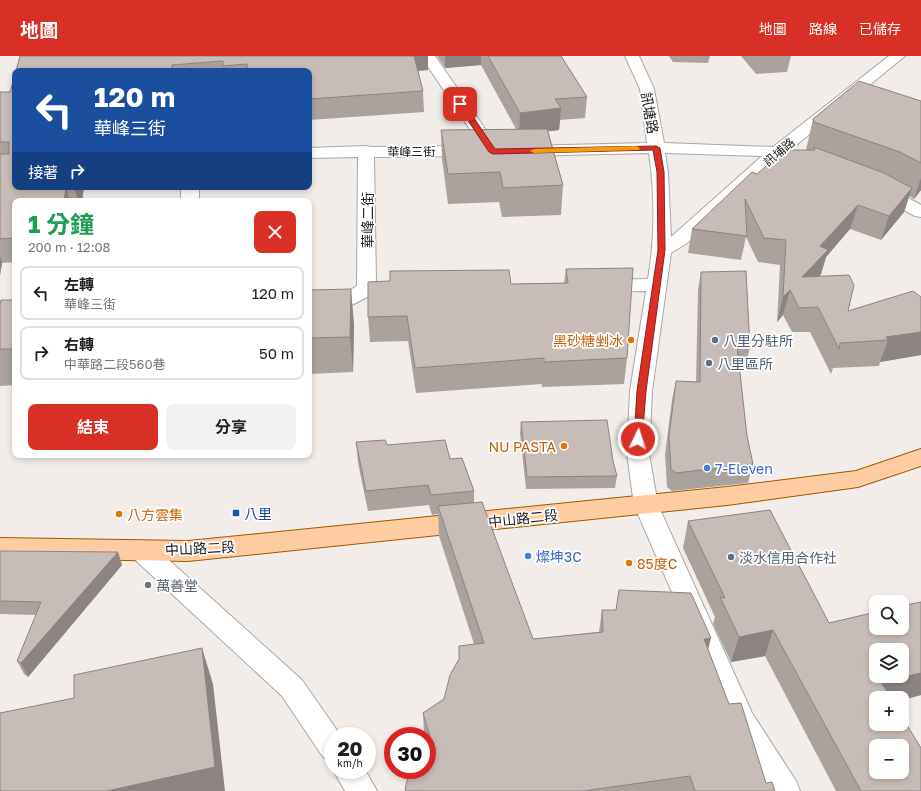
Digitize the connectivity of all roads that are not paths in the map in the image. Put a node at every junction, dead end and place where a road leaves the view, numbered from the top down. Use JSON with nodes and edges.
{"nodes":[{"id":1,"x":428,"y":56,"type":"edge"},
{"id":2,"x":632,"y":56,"type":"edge"},
{"id":3,"x":898,"y":56,"type":"edge"},
{"id":4,"x":656,"y":148,"type":"junction"},
{"id":5,"x":366,"y":151,"type":"junction"},
{"id":6,"x":493,"y":152,"type":"junction"},
{"id":7,"x":777,"y":152,"type":"junction"},
{"id":8,"x":312,"y":153,"type":"edge"},
{"id":9,"x":820,"y":168,"type":"edge"},
{"id":10,"x":862,"y":183,"type":"edge"},
{"id":11,"x":921,"y":212,"type":"edge"},
{"id":12,"x":662,"y":250,"type":"junction"},
{"id":13,"x":656,"y":285,"type":"junction"},
{"id":14,"x":586,"y":286,"type":"edge"},
{"id":15,"x":414,"y":288,"type":"edge"},
{"id":16,"x":367,"y":289,"type":"junction"},
{"id":17,"x":312,"y":306,"type":"edge"},
{"id":18,"x":921,"y":457,"type":"edge"},
{"id":19,"x":646,"y":505,"type":"junction"},
{"id":20,"x":0,"y":548,"type":"edge"},
{"id":21,"x":141,"y":550,"type":"junction"},
{"id":22,"x":324,"y":735,"type":"edge"},
{"id":23,"x":354,"y":779,"type":"edge"},
{"id":24,"x":362,"y":791,"type":"edge"},
{"id":25,"x":785,"y":791,"type":"edge"}],
"edges":[{"from":1,"to":6,"type":"street"},
{"from":2,"to":4,"type":"street","name":"訊塘路"},
{"from":3,"to":7,"type":"street","name":"訊埔路"},
{"from":4,"to":6,"type":"street","name":"華峰三街"},
{"from":4,"to":7,"type":"street","name":"華峰三街"},
{"from":4,"to":12,"type":"street","name":"訊塘路"},
{"from":5,"to":6,"type":"street","name":"華峰三街"},
{"from":5,"to":8,"type":"street","name":"華峰三街"},
{"from":5,"to":16,"type":"street","name":"華峰二街"},
{"from":7,"to":9,"type":"street","name":"華峰三街"},
{"from":7,"to":12,"type":"street","name":"訊埔路"},
{"from":10,"to":11,"type":"street"},
{"from":12,"to":13,"type":"street","name":"訊塘路"},
{"from":13,"to":14,"type":"street"},
{"from":13,"to":19,"type":"street","name":"訊塘路"},
{"from":15,"to":16,"type":"street"},
{"from":16,"to":17,"type":"street"},
{"from":18,"to":19,"type":"main road","name":"中山路二段"},
{"from":19,"to":21,"type":"main road","name":"中山路二段"},
{"from":19,"to":25,"type":"street","name":"訊塘路"},
{"from":20,"to":21,"type":"main road","name":"中山路二段"},
{"from":21,"to":22,"type":"street"},
{"from":23,"to":24,"type":"street"}]}
